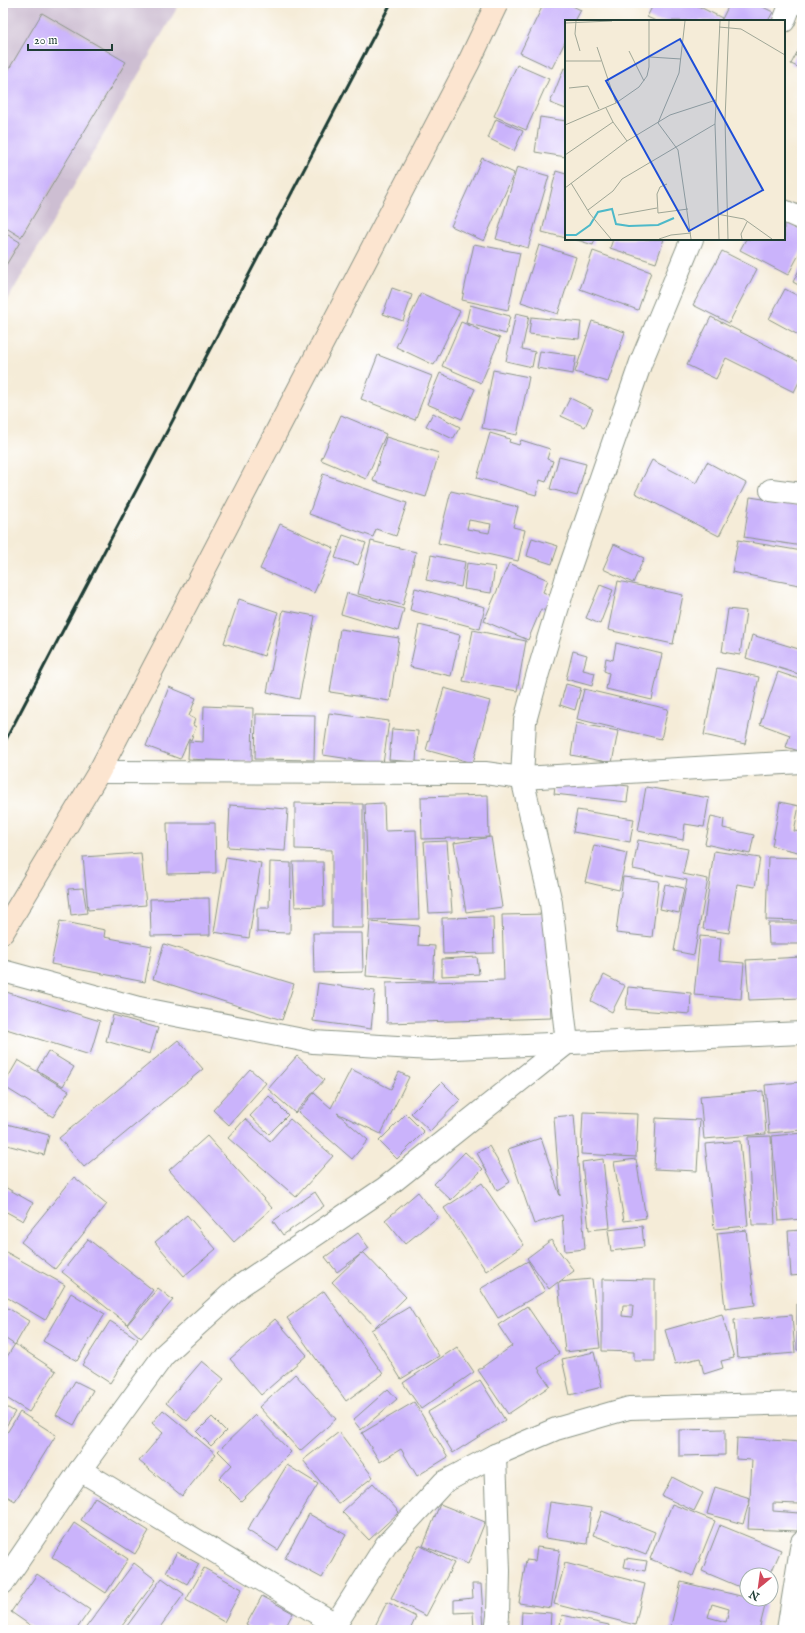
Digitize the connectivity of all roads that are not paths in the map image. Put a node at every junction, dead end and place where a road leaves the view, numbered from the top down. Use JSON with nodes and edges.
{"nodes":[{"id":1,"x":791,"y":3,"type":"edge"},
{"id":2,"x":492,"y":5,"type":"edge"},
{"id":3,"x":784,"y":20,"type":"edge"},
{"id":4,"x":785,"y":211,"type":"edge"},
{"id":5,"x":802,"y":219,"type":"edge"},
{"id":6,"x":692,"y":240,"type":"edge"},
{"id":7,"x":771,"y":490,"type":"dead end"},
{"id":8,"x":802,"y":494,"type":"edge"},
{"id":9,"x":802,"y":762,"type":"edge"},
{"id":10,"x":99,"y":772,"type":"junction"},
{"id":11,"x":522,"y":778,"type":"junction"},
{"id":12,"x":3,"y":932,"type":"edge"},
{"id":13,"x":3,"y":971,"type":"edge"},
{"id":14,"x":802,"y":1033,"type":"edge"},
{"id":15,"x":567,"y":1043,"type":"junction"},
{"id":16,"x":802,"y":1403,"type":"edge"},
{"id":17,"x":495,"y":1455,"type":"junction"},
{"id":18,"x":80,"y":1470,"type":"junction"},
{"id":19,"x":802,"y":1542,"type":"edge"},
{"id":20,"x":3,"y":1583,"type":"edge"},
{"id":21,"x":333,"y":1627,"type":"edge"},
{"id":22,"x":496,"y":1630,"type":"edge"},
{"id":23,"x":788,"y":1630,"type":"edge"}],
"edges":[{"from":1,"to":3,"type":"street"},
{"from":2,"to":10,"type":"main road"},
{"from":4,"to":5,"type":"street"},
{"from":6,"to":11,"type":"street"},
{"from":7,"to":8,"type":"street"},
{"from":9,"to":11,"type":"street"},
{"from":10,"to":11,"type":"street"},
{"from":10,"to":12,"type":"main road"},
{"from":11,"to":15,"type":"street"},
{"from":13,"to":15,"type":"street"},
{"from":14,"to":15,"type":"street"},
{"from":15,"to":18,"type":"street"},
{"from":16,"to":17,"type":"street"},
{"from":17,"to":21,"type":"street"},
{"from":17,"to":22,"type":"street"},
{"from":18,"to":20,"type":"street"},
{"from":18,"to":21,"type":"street"},
{"from":19,"to":23,"type":"street"}]}
